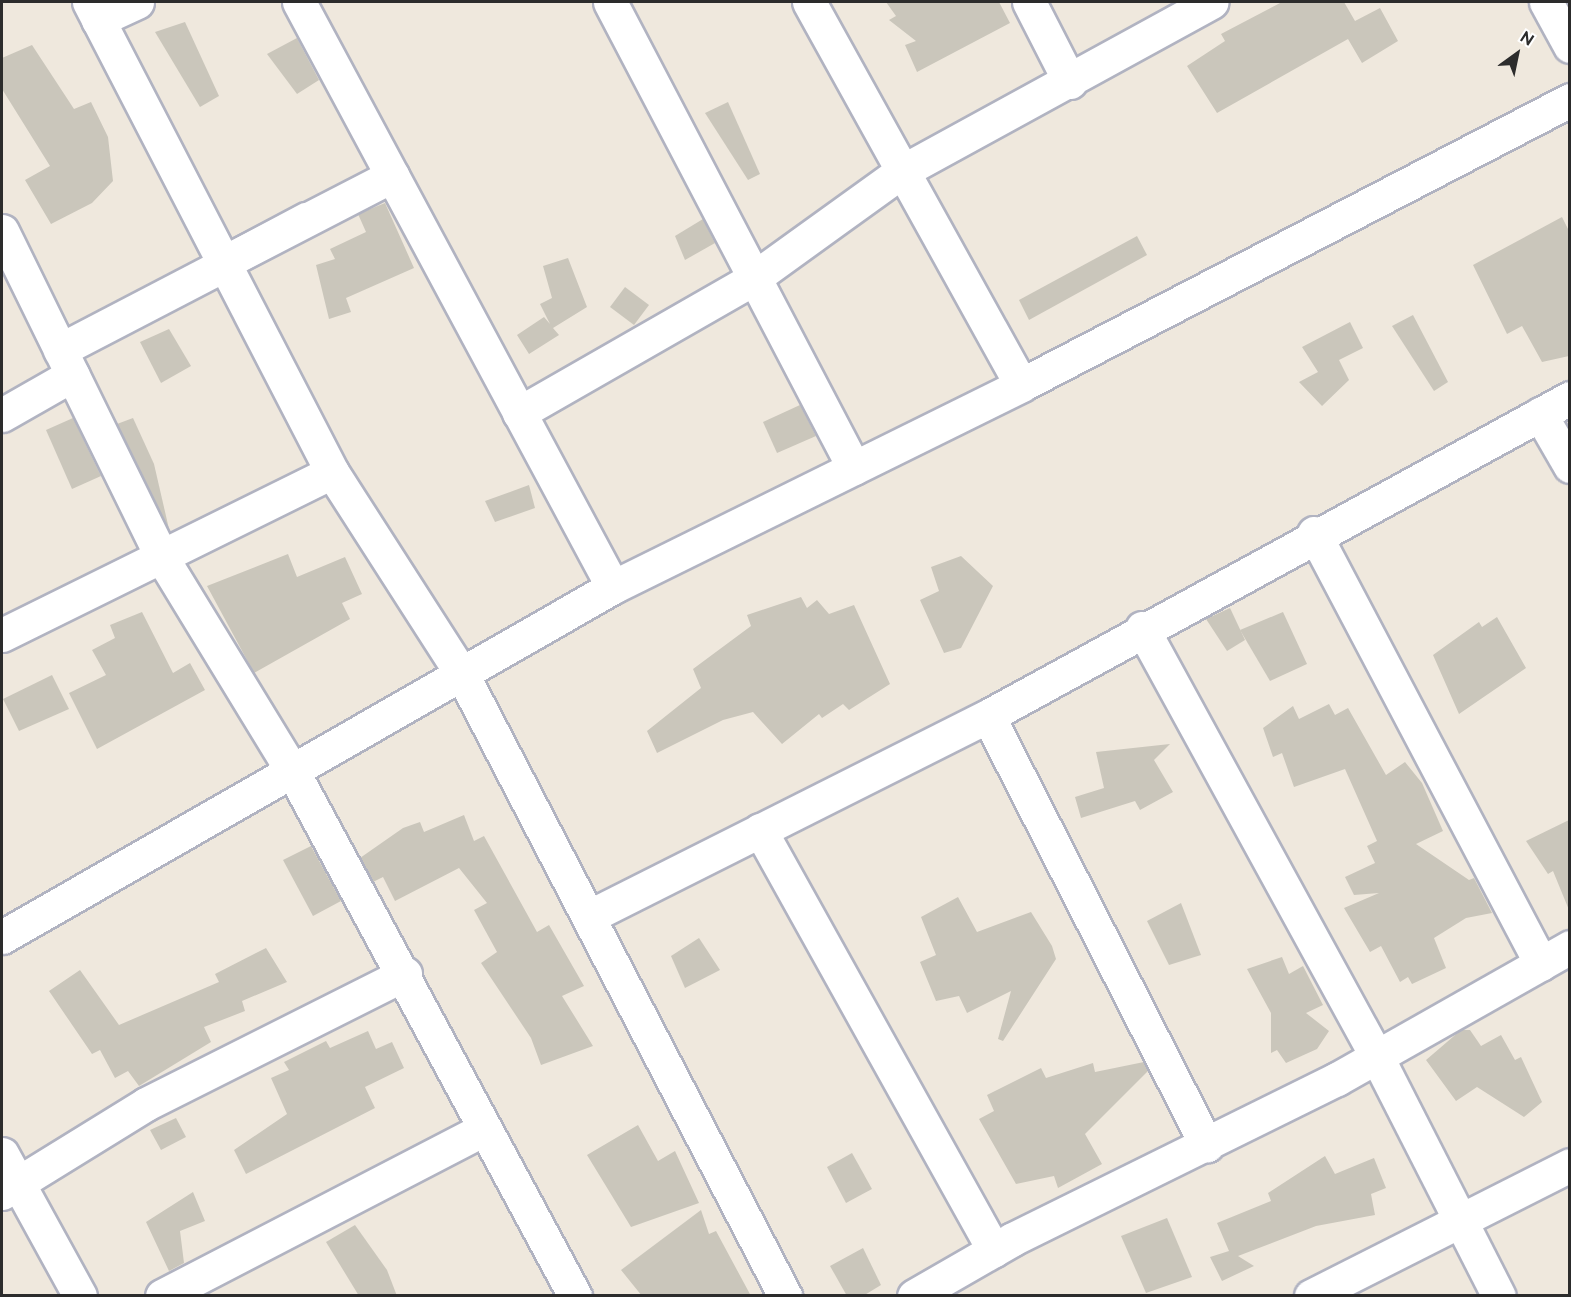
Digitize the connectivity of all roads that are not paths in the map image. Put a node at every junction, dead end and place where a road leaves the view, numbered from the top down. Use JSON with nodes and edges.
{"nodes":[{"id":1,"x":137,"y":2,"type":"edge"},
{"id":2,"x":299,"y":2,"type":"edge"},
{"id":3,"x":610,"y":2,"type":"edge"},
{"id":4,"x":809,"y":2,"type":"edge"},
{"id":5,"x":1029,"y":2,"type":"edge"},
{"id":6,"x":1212,"y":2,"type":"edge"},
{"id":7,"x":1546,"y":2,"type":"edge"},
{"id":8,"x":94,"y":10,"type":"edge"},
{"id":9,"x":1569,"y":46,"type":"edge"},
{"id":10,"x":1070,"y":82,"type":"junction"},
{"id":11,"x":1569,"y":100,"type":"edge"},
{"id":12,"x":901,"y":172,"type":"junction"},
{"id":13,"x":392,"y":176,"type":"junction"},
{"id":14,"x":306,"y":219,"type":"dead end"},
{"id":15,"x":2,"y":231,"type":"edge"},
{"id":16,"x":225,"y":264,"type":"junction"},
{"id":17,"x":752,"y":280,"type":"junction"},
{"id":18,"x":66,"y":362,"type":"junction"},
{"id":19,"x":1021,"y":385,"type":"junction"},
{"id":20,"x":1569,"y":398,"type":"edge"},
{"id":21,"x":519,"y":413,"type":"junction"},
{"id":22,"x":1540,"y":414,"type":"junction"},
{"id":23,"x":2,"y":416,"type":"edge"},
{"id":24,"x":1569,"y":466,"type":"edge"},
{"id":25,"x":854,"y":468,"type":"junction"},
{"id":26,"x":332,"y":472,"type":"junction"},
{"id":27,"x":1314,"y":533,"type":"junction"},
{"id":28,"x":161,"y":556,"type":"junction"},
{"id":29,"x":612,"y":587,"type":"junction"},
{"id":30,"x":1142,"y":628,"type":"junction"},
{"id":31,"x":2,"y":635,"type":"edge"},
{"id":32,"x":463,"y":676,"type":"junction"},
{"id":33,"x":988,"y":716,"type":"junction"},
{"id":34,"x":293,"y":772,"type":"junction"},
{"id":35,"x":760,"y":830,"type":"junction"},
{"id":36,"x":591,"y":916,"type":"junction"},
{"id":37,"x":2,"y":937,"type":"edge"},
{"id":38,"x":1569,"y":947,"type":"edge"},
{"id":39,"x":1541,"y":964,"type":"junction"},
{"id":40,"x":405,"y":974,"type":"junction"},
{"id":41,"x":1377,"y":1057,"type":"junction"},
{"id":42,"x":484,"y":1129,"type":"junction"},
{"id":43,"x":1207,"y":1145,"type":"junction"},
{"id":44,"x":2,"y":1154,"type":"edge"},
{"id":45,"x":1569,"y":1165,"type":"edge"},
{"id":46,"x":10,"y":1189,"type":"edge"},
{"id":47,"x":1458,"y":1221,"type":"junction"},
{"id":48,"x":994,"y":1250,"type":"junction"},
{"id":49,"x":80,"y":1296,"type":"edge"},
{"id":50,"x":162,"y":1296,"type":"edge"},
{"id":51,"x":575,"y":1296,"type":"edge"},
{"id":52,"x":785,"y":1296,"type":"edge"},
{"id":53,"x":914,"y":1296,"type":"edge"},
{"id":54,"x":1311,"y":1296,"type":"edge"},
{"id":55,"x":1499,"y":1296,"type":"edge"}],
"edges":[{"from":1,"to":8,"type":"street"},
{"from":2,"to":13,"type":"street"},
{"from":3,"to":17,"type":"street"},
{"from":4,"to":12,"type":"street"},
{"from":5,"to":10,"type":"street"},
{"from":6,"to":10,"type":"street"},
{"from":7,"to":9,"type":"street"},
{"from":8,"to":16,"type":"street"},
{"from":10,"to":12,"type":"street"},
{"from":11,"to":19,"type":"street"},
{"from":12,"to":17,"type":"street"},
{"from":12,"to":19,"type":"street"},
{"from":13,"to":14,"type":"street"},
{"from":13,"to":21,"type":"street"},
{"from":15,"to":18,"type":"street"},
{"from":16,"to":18,"type":"street"},
{"from":16,"to":26,"type":"street"},
{"from":17,"to":21,"type":"street"},
{"from":17,"to":25,"type":"street"},
{"from":18,"to":23,"type":"street"},
{"from":18,"to":28,"type":"street"},
{"from":19,"to":25,"type":"street"},
{"from":20,"to":22,"type":"street"},
{"from":21,"to":29,"type":"street"},
{"from":22,"to":24,"type":"street"},
{"from":22,"to":27,"type":"street"},
{"from":25,"to":29,"type":"street"},
{"from":26,"to":28,"type":"street"},
{"from":26,"to":32,"type":"street"},
{"from":27,"to":30,"type":"street"},
{"from":27,"to":39,"type":"street"},
{"from":28,"to":31,"type":"street"},
{"from":28,"to":34,"type":"street"},
{"from":29,"to":32,"type":"street"},
{"from":30,"to":33,"type":"street"},
{"from":30,"to":41,"type":"street"},
{"from":32,"to":34,"type":"street"},
{"from":32,"to":36,"type":"street"},
{"from":33,"to":35,"type":"street"},
{"from":33,"to":43,"type":"street"},
{"from":34,"to":37,"type":"street"},
{"from":34,"to":40,"type":"street"},
{"from":35,"to":36,"type":"street"},
{"from":35,"to":48,"type":"street"},
{"from":36,"to":52,"type":"street"},
{"from":38,"to":39,"type":"street"},
{"from":39,"to":41,"type":"street"},
{"from":40,"to":42,"type":"street"},
{"from":40,"to":46,"type":"street"},
{"from":41,"to":43,"type":"street"},
{"from":41,"to":47,"type":"street"},
{"from":42,"to":50,"type":"street"},
{"from":42,"to":51,"type":"street"},
{"from":43,"to":48,"type":"street"},
{"from":44,"to":46,"type":"street"},
{"from":45,"to":47,"type":"street"},
{"from":46,"to":49,"type":"street"},
{"from":47,"to":54,"type":"street"},
{"from":47,"to":55,"type":"street"},
{"from":48,"to":53,"type":"street"}]}
